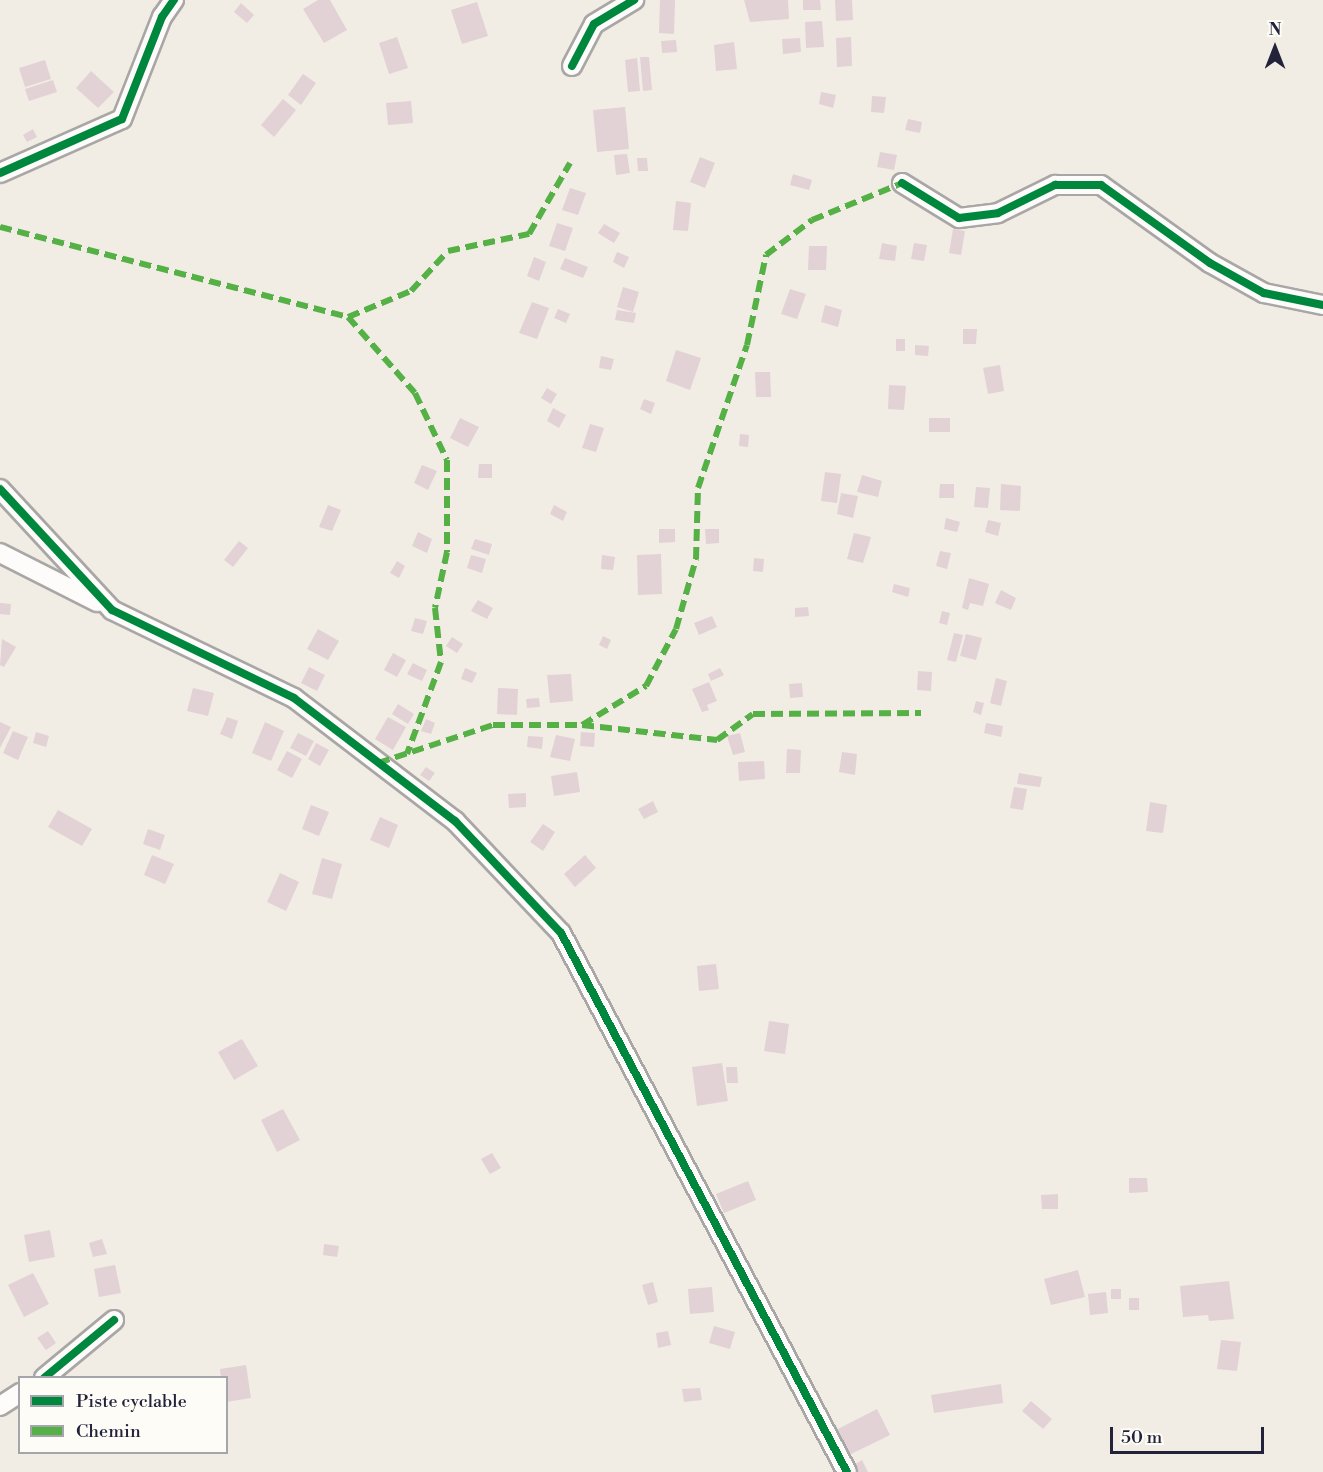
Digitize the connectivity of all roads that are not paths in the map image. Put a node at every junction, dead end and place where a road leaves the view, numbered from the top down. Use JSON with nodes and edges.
{"nodes":[{"id":1,"x":174,"y":0,"type":"edge"},
{"id":2,"x":634,"y":0,"type":"edge"},
{"id":3,"x":601,"y":7,"type":"edge"},
{"id":4,"x":572,"y":66,"type":"dead end"},
{"id":5,"x":0,"y":173,"type":"edge"},
{"id":6,"x":902,"y":183,"type":"dead end"},
{"id":7,"x":1323,"y":305,"type":"edge"},
{"id":8,"x":0,"y":489,"type":"edge"},
{"id":9,"x":0,"y":553,"type":"edge"},
{"id":10,"x":112,"y":610,"type":"junction"},
{"id":11,"x":114,"y":1320,"type":"dead end"},
{"id":12,"x":45,"y":1376,"type":"edge"},
{"id":13,"x":18,"y":1394,"type":"edge"},
{"id":14,"x":0,"y":1406,"type":"edge"},
{"id":15,"x":847,"y":1472,"type":"edge"}],
"edges":[{"from":1,"to":5,"type":"street"},
{"from":2,"to":3,"type":"street"},
{"from":3,"to":4,"type":"street"},
{"from":6,"to":7,"type":"street"},
{"from":8,"to":10,"type":"street"},
{"from":9,"to":10,"type":"street"},
{"from":10,"to":15,"type":"street"},
{"from":11,"to":12,"type":"street"},
{"from":13,"to":14,"type":"street"}]}
